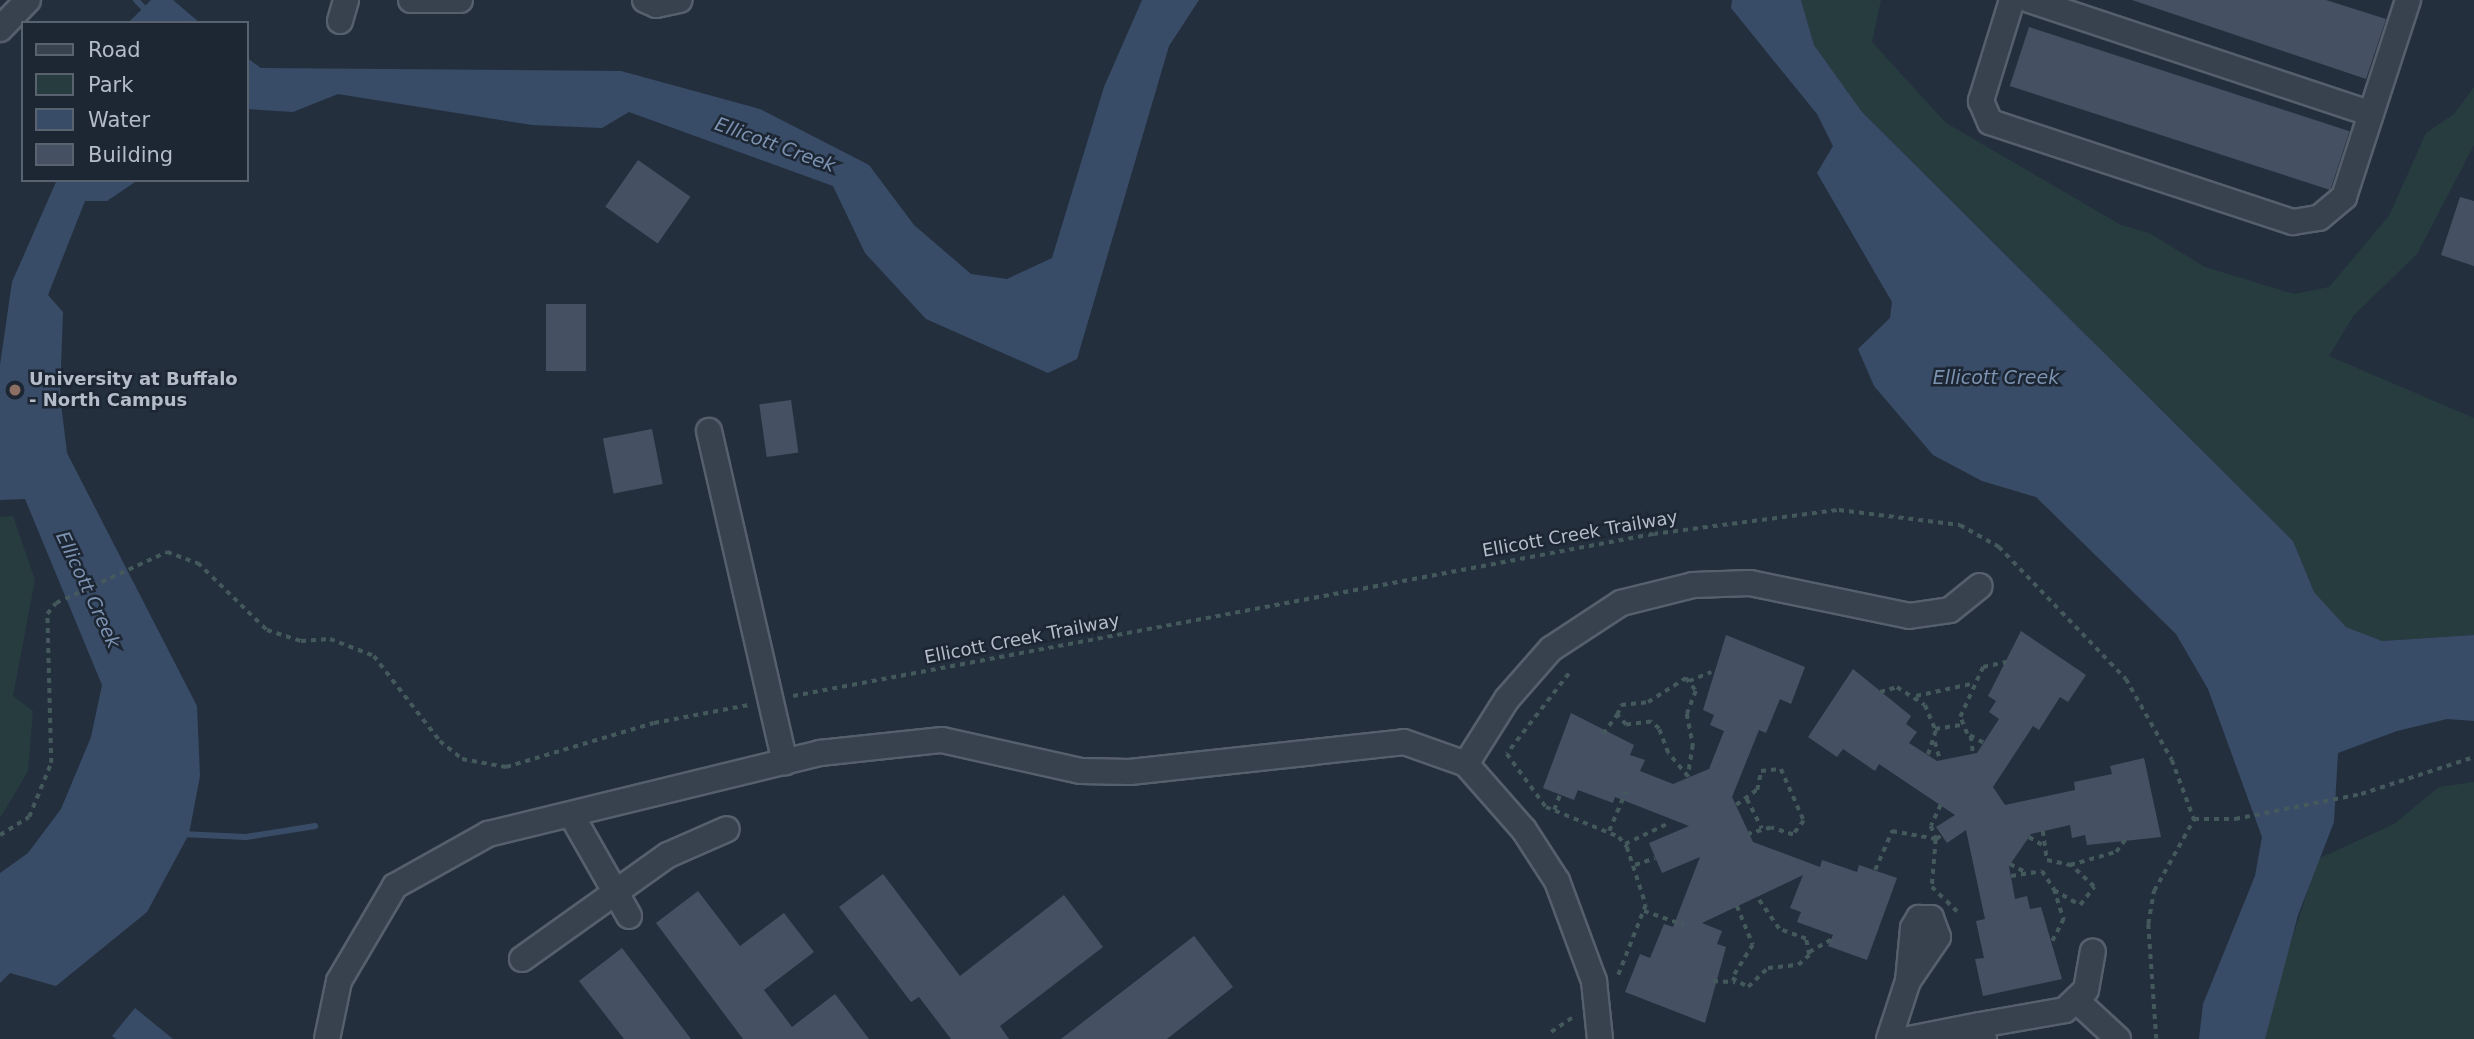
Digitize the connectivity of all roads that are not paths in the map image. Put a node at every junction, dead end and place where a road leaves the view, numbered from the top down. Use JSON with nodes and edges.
{"nodes":[{"id":1,"x":411,"y":0,"type":"edge"},
{"id":2,"x":460,"y":0,"type":"edge"},
{"id":3,"x":645,"y":0,"type":"edge"},
{"id":4,"x":679,"y":0,"type":"edge"},
{"id":5,"x":2012,"y":0,"type":"edge"},
{"id":6,"x":2029,"y":0,"type":"edge"},
{"id":7,"x":2408,"y":0,"type":"edge"},
{"id":8,"x":2371,"y":114,"type":"junction"},
{"id":9,"x":709,"y":431,"type":"dead end"},
{"id":10,"x":1980,"y":586,"type":"dead end"},
{"id":11,"x":785,"y":761,"type":"junction"},
{"id":12,"x":1466,"y":764,"type":"junction"},
{"id":13,"x":572,"y":816,"type":"junction"},
{"id":14,"x":727,"y":829,"type":"dead end"},
{"id":15,"x":614,"y":891,"type":"junction"},
{"id":16,"x":629,"y":916,"type":"dead end"},
{"id":17,"x":2093,"y":952,"type":"dead end"},
{"id":18,"x":522,"y":959,"type":"dead end"},
{"id":19,"x":1908,"y":981,"type":"dead end"},
{"id":20,"x":2077,"y":1001,"type":"junction"},
{"id":21,"x":1982,"y":1032,"type":"edge"},
{"id":22,"x":327,"y":1039,"type":"edge"},
{"id":23,"x":1600,"y":1039,"type":"edge"},
{"id":24,"x":1889,"y":1039,"type":"edge"},
{"id":25,"x":1909,"y":1039,"type":"edge"},
{"id":26,"x":2118,"y":1039,"type":"edge"}],
"edges":[{"from":1,"to":2,"type":"lane"},
{"from":3,"to":4,"type":"lane"},
{"from":5,"to":8,"type":"lane"},
{"from":6,"to":8,"type":"lane"},
{"from":7,"to":8,"type":"lane"},
{"from":9,"to":11,"type":"lane"},
{"from":10,"to":12,"type":"lane"},
{"from":11,"to":12,"type":"lane"},
{"from":11,"to":13,"type":"lane"},
{"from":12,"to":23,"type":"lane"},
{"from":13,"to":15,"type":"lane"},
{"from":13,"to":22,"type":"lane"},
{"from":14,"to":15,"type":"lane"},
{"from":15,"to":16,"type":"lane"},
{"from":15,"to":18,"type":"lane"},
{"from":17,"to":20,"type":"lane"},
{"from":19,"to":24,"type":"lane"},
{"from":20,"to":21,"type":"lane"},
{"from":20,"to":26,"type":"lane"},
{"from":21,"to":25,"type":"lane"}]}
